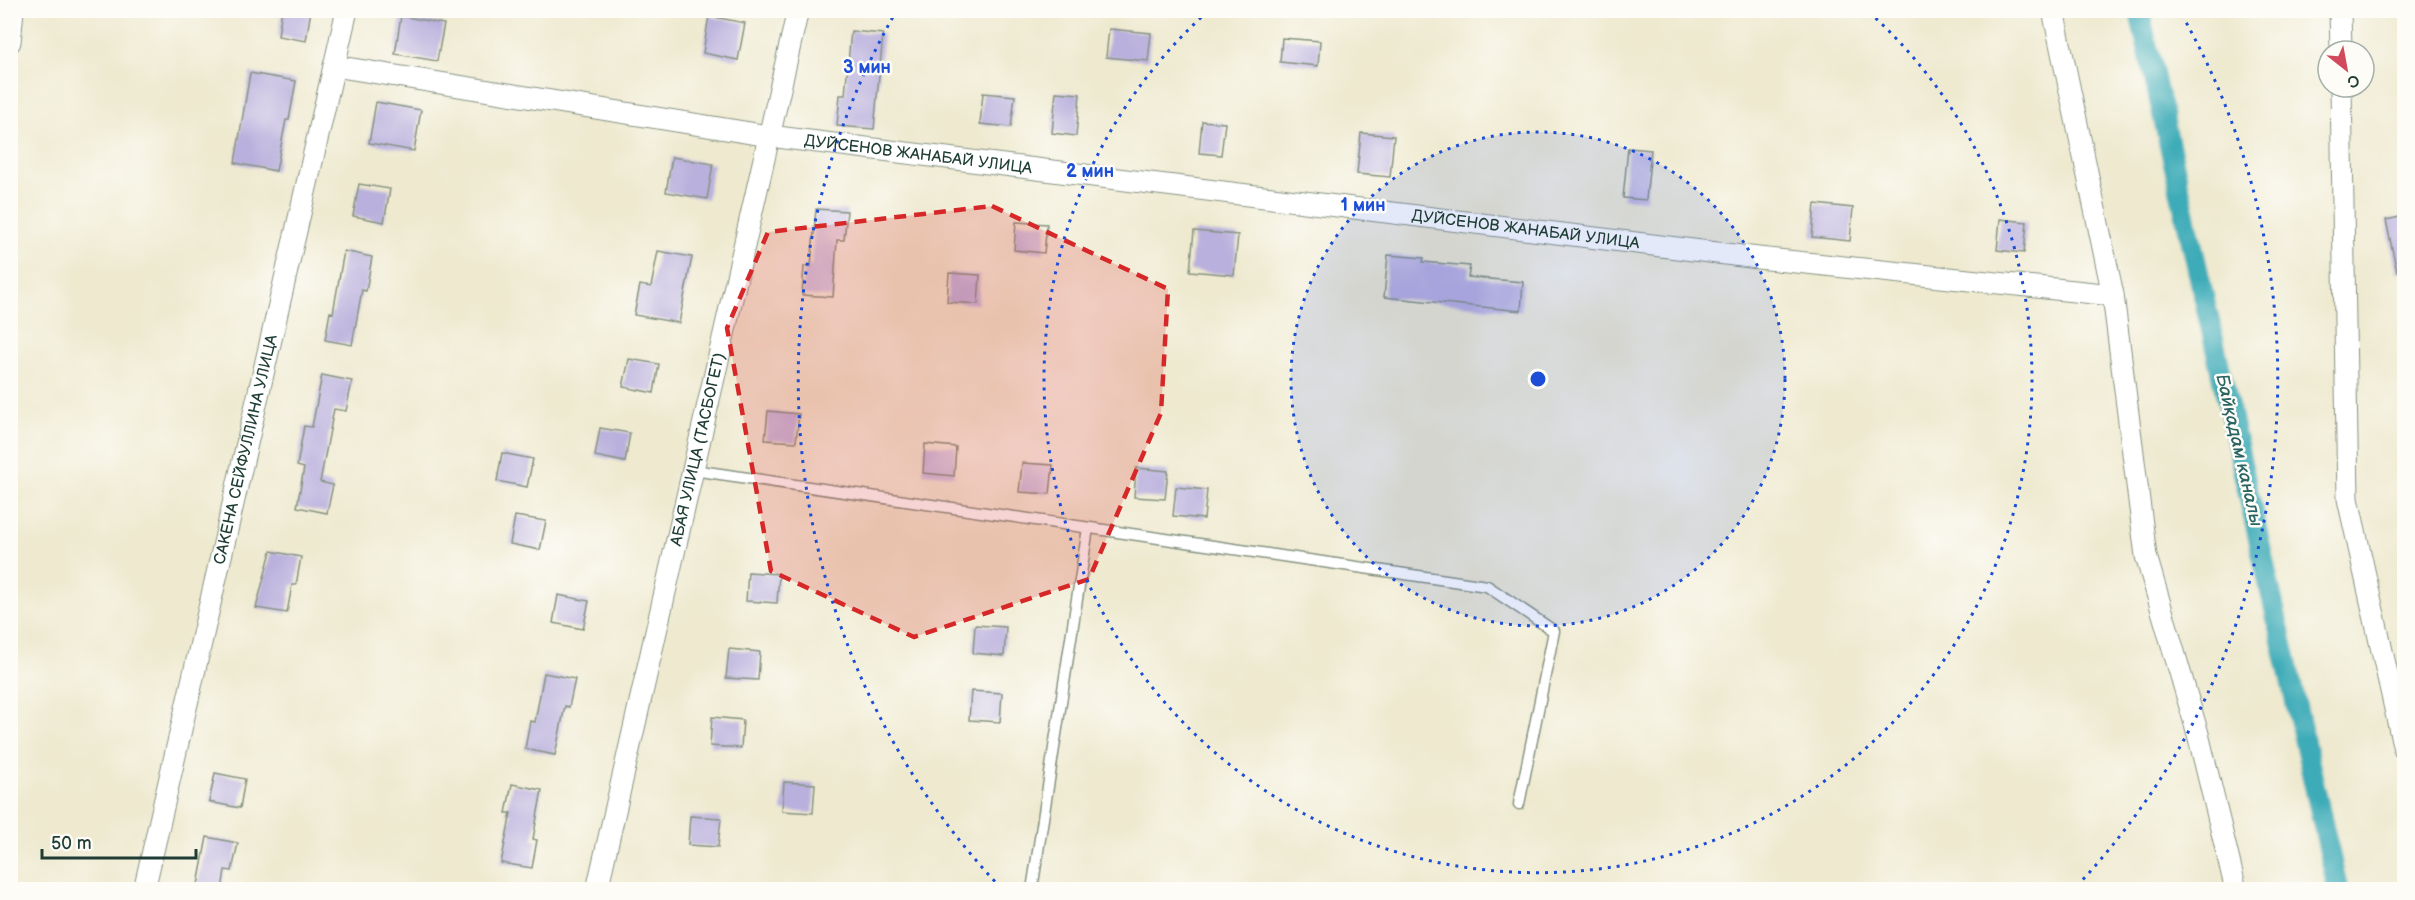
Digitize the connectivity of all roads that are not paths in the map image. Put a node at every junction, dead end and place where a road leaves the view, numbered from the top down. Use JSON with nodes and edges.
{"nodes":[{"id":1,"x":13,"y":10,"type":"edge"},
{"id":2,"x":347,"y":10,"type":"edge"},
{"id":3,"x":798,"y":10,"type":"edge"},
{"id":4,"x":2053,"y":10,"type":"edge"},
{"id":5,"x":2340,"y":10,"type":"edge"},
{"id":6,"x":2341,"y":39,"type":"edge"},
{"id":7,"x":10,"y":42,"type":"edge"},
{"id":8,"x":334,"y":66,"type":"junction"},
{"id":9,"x":2341,"y":99,"type":"edge"},
{"id":10,"x":769,"y":136,"type":"junction"},
{"id":11,"x":2113,"y":295,"type":"junction"},
{"id":12,"x":693,"y":470,"type":"junction"},
{"id":13,"x":1088,"y":528,"type":"junction"},
{"id":14,"x":2404,"y":749,"type":"edge"},
{"id":15,"x":1519,"y":804,"type":"dead end"},
{"id":16,"x":144,"y":890,"type":"edge"},
{"id":17,"x":597,"y":890,"type":"edge"},
{"id":18,"x":1032,"y":890,"type":"edge"},
{"id":19,"x":2236,"y":890,"type":"edge"}],
"edges":[{"from":1,"to":7,"type":"street"},
{"from":2,"to":8,"type":"street","name":"САКЕНА СЕЙФУЛЛИНА УЛИЦА"},
{"from":3,"to":10,"type":"street","name":"АБАЯ УЛИЦА (ТАСБОГЕТ)"},
{"from":4,"to":11,"type":"street"},
{"from":5,"to":6,"type":"street"},
{"from":8,"to":10,"type":"street","name":"ДУЙСЕНОВ ЖАНАБАЙ УЛИЦА"},
{"from":8,"to":16,"type":"street","name":"САКЕНА СЕЙФУЛЛИНА УЛИЦА"},
{"from":9,"to":14,"type":"street"},
{"from":10,"to":11,"type":"street","name":"ДУЙСЕНОВ ЖАНАБАЙ УЛИЦА"},
{"from":10,"to":12,"type":"street","name":"АБАЯ УЛИЦА (ТАСБОГЕТ)"},
{"from":11,"to":19,"type":"street"},
{"from":12,"to":13,"type":"lane"},
{"from":12,"to":17,"type":"street","name":"АБАЯ УЛИЦА (ТАСБОГЕТ)"},
{"from":13,"to":15,"type":"lane"},
{"from":13,"to":18,"type":"lane"}]}
